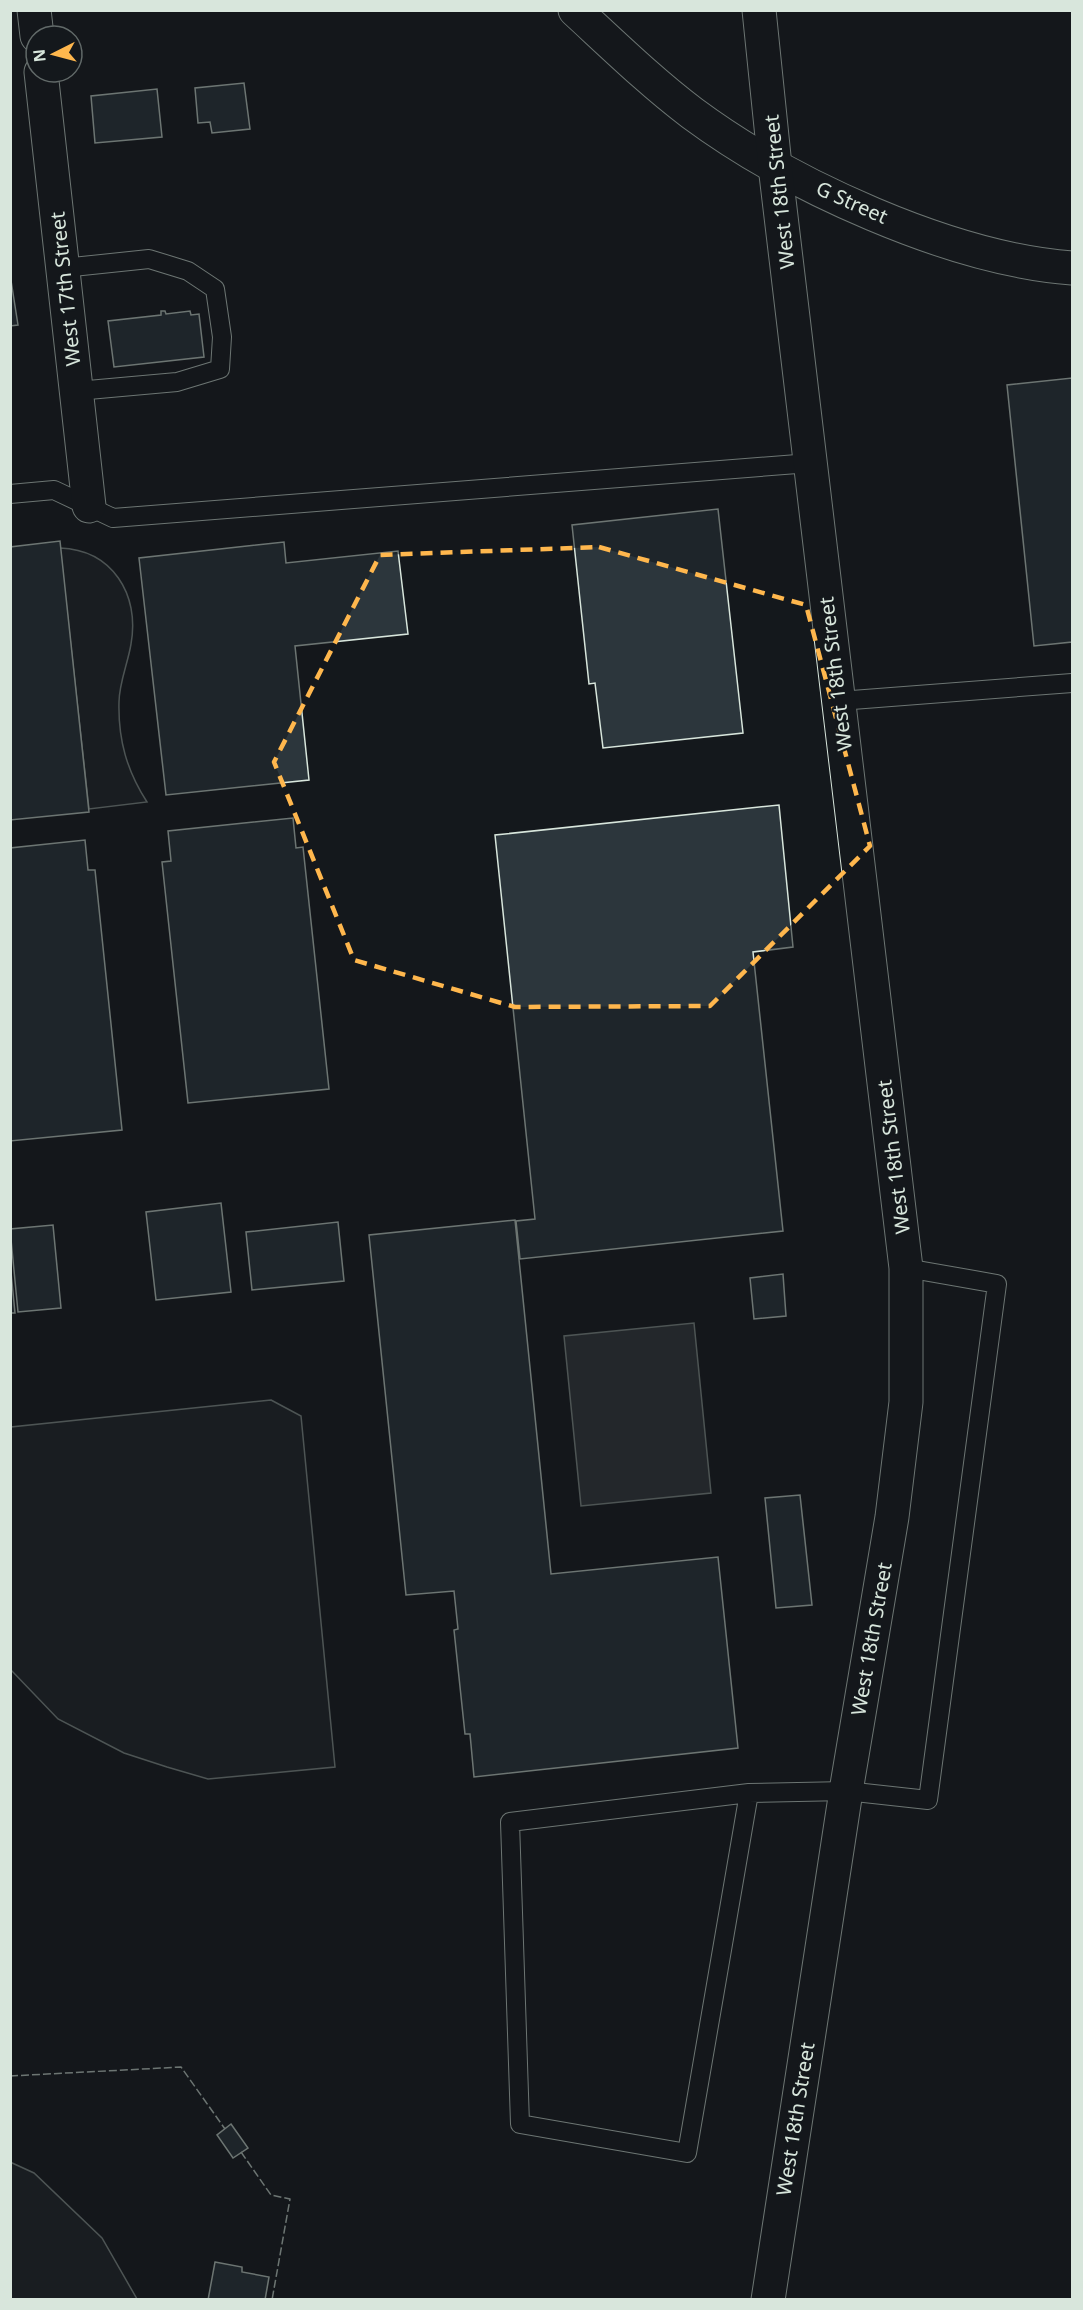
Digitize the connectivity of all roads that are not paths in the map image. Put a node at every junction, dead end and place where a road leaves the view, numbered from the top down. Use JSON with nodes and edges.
{"nodes":[{"id":1,"x":575,"y":10,"type":"edge"},
{"id":2,"x":759,"y":10,"type":"edge"},
{"id":3,"x":42,"y":84,"type":"edge"},
{"id":4,"x":775,"y":166,"type":"junction"},
{"id":5,"x":63,"y":268,"type":"junction"},
{"id":6,"x":1072,"y":268,"type":"edge"},
{"id":7,"x":77,"y":390,"type":"junction"},
{"id":8,"x":810,"y":463,"type":"junction"},
{"id":9,"x":10,"y":494,"type":"edge"},
{"id":10,"x":89,"y":506,"type":"junction"},
{"id":11,"x":1072,"y":683,"type":"edge"},
{"id":12,"x":838,"y":701,"type":"junction"},
{"id":13,"x":906,"y":1268,"type":"junction"},
{"id":14,"x":846,"y":1791,"type":"junction"},
{"id":15,"x":749,"y":1793,"type":"junction"},
{"id":16,"x":768,"y":2300,"type":"edge"}],
"edges":[{"from":1,"to":4,"type":"street","name":"G Street"},
{"from":2,"to":4,"type":"street","name":"West 18th Street"},
{"from":3,"to":5,"type":"street","name":"West 17th Street"},
{"from":4,"to":6,"type":"street","name":"G Street"},
{"from":4,"to":8,"type":"street","name":"West 18th Street"},
{"from":5,"to":7,"type":"street","name":"West 17th Street"},
{"from":5,"to":7,"type":"lane"},
{"from":7,"to":10,"type":"street","name":"West 17th Street"},
{"from":8,"to":10,"type":"lane"},
{"from":8,"to":12,"type":"street","name":"West 18th Street"},
{"from":9,"to":10,"type":"lane"},
{"from":11,"to":12,"type":"lane"},
{"from":12,"to":13,"type":"street","name":"West 18th Street"},
{"from":13,"to":14,"type":"street","name":"West 18th Street"},
{"from":13,"to":14,"type":"lane"},
{"from":14,"to":15,"type":"lane"},
{"from":14,"to":16,"type":"street","name":"West 18th Street"},
{"from":15,"to":15,"type":"lane"}]}
